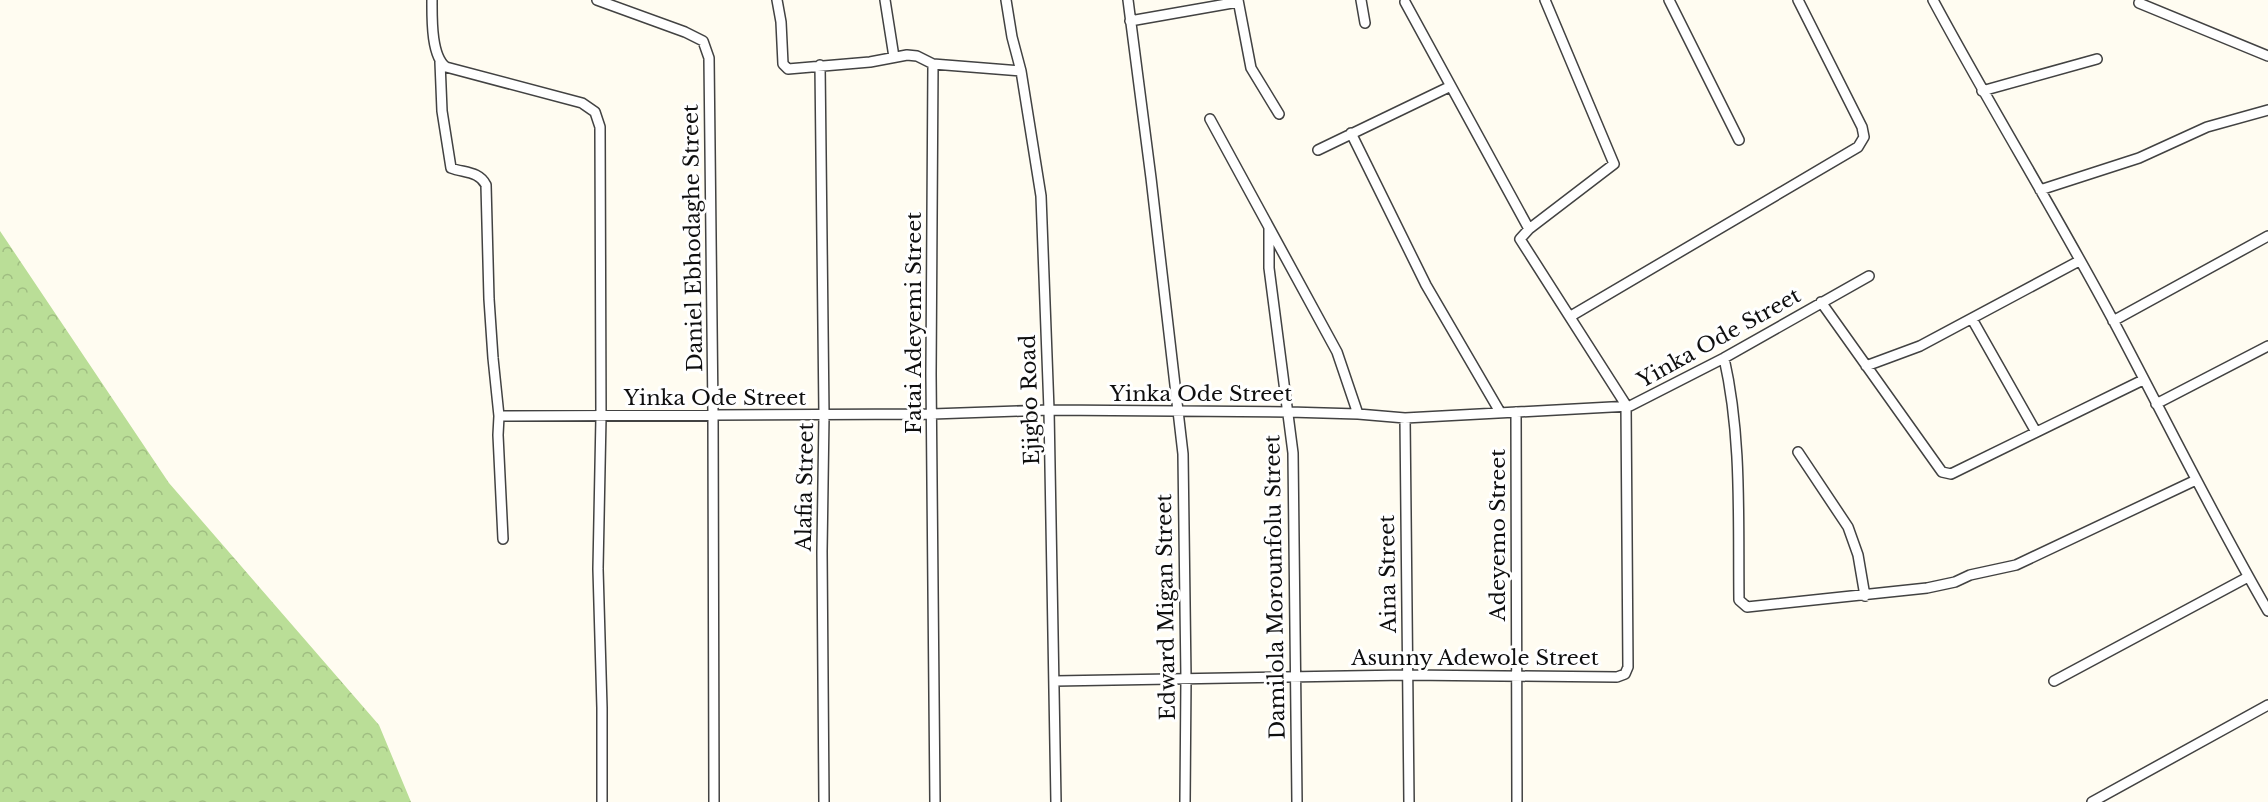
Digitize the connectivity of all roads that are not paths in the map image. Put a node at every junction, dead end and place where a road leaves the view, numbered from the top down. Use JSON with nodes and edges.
{"nodes":[{"id":1,"x":432,"y":0,"type":"edge"},
{"id":2,"x":597,"y":0,"type":"edge"},
{"id":3,"x":777,"y":0,"type":"edge"},
{"id":4,"x":885,"y":0,"type":"edge"},
{"id":5,"x":1006,"y":0,"type":"edge"},
{"id":6,"x":1128,"y":0,"type":"edge"},
{"id":7,"x":1361,"y":0,"type":"edge"},
{"id":8,"x":1545,"y":0,"type":"edge"},
{"id":9,"x":1669,"y":0,"type":"edge"},
{"id":10,"x":1798,"y":0,"type":"edge"},
{"id":11,"x":1933,"y":0,"type":"edge"},
{"id":12,"x":1238,"y":1,"type":"edge"},
{"id":13,"x":1405,"y":2,"type":"dead end"},
{"id":14,"x":2139,"y":3,"type":"dead end"},
{"id":15,"x":1130,"y":21,"type":"junction"},
{"id":16,"x":1365,"y":23,"type":"dead end"},
{"id":17,"x":2268,"y":56,"type":"edge"},
{"id":18,"x":894,"y":57,"type":"junction"},
{"id":19,"x":2097,"y":59,"type":"dead end"},
{"id":20,"x":440,"y":62,"type":"junction"},
{"id":21,"x":933,"y":64,"type":"junction"},
{"id":22,"x":820,"y":65,"type":"junction"},
{"id":23,"x":1021,"y":71,"type":"junction"},
{"id":24,"x":1451,"y":86,"type":"junction"},
{"id":25,"x":1982,"y":91,"type":"junction"},
{"id":26,"x":2268,"y":110,"type":"edge"},
{"id":27,"x":1279,"y":114,"type":"dead end"},
{"id":28,"x":1210,"y":120,"type":"dead end"},
{"id":29,"x":1351,"y":133,"type":"junction"},
{"id":30,"x":1739,"y":140,"type":"dead end"},
{"id":31,"x":1318,"y":150,"type":"dead end"},
{"id":32,"x":2040,"y":190,"type":"junction"},
{"id":33,"x":1269,"y":228,"type":"junction"},
{"id":34,"x":1529,"y":229,"type":"junction"},
{"id":35,"x":2268,"y":236,"type":"edge"},
{"id":36,"x":2079,"y":261,"type":"junction"},
{"id":37,"x":1869,"y":276,"type":"dead end"},
{"id":38,"x":1821,"y":302,"type":"junction"},
{"id":39,"x":1571,"y":316,"type":"junction"},
{"id":40,"x":1972,"y":319,"type":"junction"},
{"id":41,"x":2113,"y":321,"type":"junction"},
{"id":42,"x":2268,"y":346,"type":"edge"},
{"id":43,"x":1724,"y":358,"type":"junction"},
{"id":44,"x":1866,"y":366,"type":"junction"},
{"id":45,"x":2144,"y":380,"type":"junction"},
{"id":46,"x":2156,"y":404,"type":"junction"},
{"id":47,"x":1626,"y":405,"type":"junction"},
{"id":48,"x":1049,"y":410,"type":"junction"},
{"id":49,"x":1179,"y":412,"type":"junction"},
{"id":50,"x":1289,"y":412,"type":"junction"},
{"id":51,"x":1500,"y":412,"type":"junction"},
{"id":52,"x":1516,"y":412,"type":"junction"},
{"id":53,"x":713,"y":414,"type":"junction"},
{"id":54,"x":932,"y":414,"type":"junction"},
{"id":55,"x":1358,"y":414,"type":"junction"},
{"id":56,"x":824,"y":415,"type":"junction"},
{"id":57,"x":499,"y":416,"type":"junction"},
{"id":58,"x":601,"y":417,"type":"junction"},
{"id":59,"x":1405,"y":418,"type":"junction"},
{"id":60,"x":2036,"y":432,"type":"junction"},
{"id":61,"x":1798,"y":452,"type":"dead end"},
{"id":62,"x":2196,"y":480,"type":"junction"},
{"id":63,"x":503,"y":539,"type":"dead end"},
{"id":64,"x":2248,"y":577,"type":"junction"},
{"id":65,"x":1865,"y":596,"type":"junction"},
{"id":66,"x":2268,"y":611,"type":"edge"},
{"id":67,"x":1407,"y":675,"type":"junction"},
{"id":68,"x":1517,"y":675,"type":"junction"},
{"id":69,"x":1296,"y":676,"type":"junction"},
{"id":70,"x":1186,"y":678,"type":"junction"},
{"id":71,"x":1055,"y":681,"type":"junction"},
{"id":72,"x":2054,"y":681,"type":"dead end"},
{"id":73,"x":2268,"y":705,"type":"edge"},
{"id":74,"x":602,"y":802,"type":"edge"},
{"id":75,"x":714,"y":802,"type":"edge"},
{"id":76,"x":824,"y":802,"type":"edge"},
{"id":77,"x":935,"y":802,"type":"edge"},
{"id":78,"x":1056,"y":802,"type":"edge"},
{"id":79,"x":1185,"y":802,"type":"edge"},
{"id":80,"x":1297,"y":802,"type":"edge"},
{"id":81,"x":1409,"y":802,"type":"edge"},
{"id":82,"x":1517,"y":802,"type":"edge"},
{"id":83,"x":2092,"y":802,"type":"edge"}],
"edges":[{"from":1,"to":20,"type":"street"},
{"from":2,"to":53,"type":"street","name":"Daniel Ebhodaghe Street"},
{"from":3,"to":22,"type":"street"},
{"from":4,"to":18,"type":"street"},
{"from":5,"to":23,"type":"street","name":"Ejigbo Road"},
{"from":6,"to":15,"type":"street","name":"Edward Migan Street"},
{"from":7,"to":16,"type":"street"},
{"from":8,"to":34,"type":"street"},
{"from":9,"to":30,"type":"street"},
{"from":10,"to":39,"type":"street"},
{"from":11,"to":25,"type":"street"},
{"from":12,"to":15,"type":"street"},
{"from":12,"to":27,"type":"street"},
{"from":13,"to":24,"type":"street"},
{"from":14,"to":17,"type":"street"},
{"from":15,"to":49,"type":"street","name":"Edward Migan Street"},
{"from":18,"to":21,"type":"street"},
{"from":18,"to":22,"type":"street"},
{"from":19,"to":25,"type":"street"},
{"from":20,"to":57,"type":"street"},
{"from":20,"to":58,"type":"street"},
{"from":21,"to":23,"type":"street"},
{"from":21,"to":54,"type":"street","name":"Fatai Adeyemi Street"},
{"from":22,"to":56,"type":"street","name":"Alafia Street"},
{"from":23,"to":48,"type":"street","name":"Ejigbo Road"},
{"from":24,"to":29,"type":"street"},
{"from":24,"to":34,"type":"street"},
{"from":25,"to":32,"type":"street"},
{"from":26,"to":32,"type":"street"},
{"from":28,"to":33,"type":"street"},
{"from":29,"to":31,"type":"street"},
{"from":29,"to":51,"type":"street"},
{"from":32,"to":36,"type":"street"},
{"from":33,"to":50,"type":"street","name":"Damilola Morounfolu Street"},
{"from":33,"to":55,"type":"street"},
{"from":34,"to":39,"type":"street"},
{"from":35,"to":41,"type":"street"},
{"from":36,"to":40,"type":"street"},
{"from":36,"to":41,"type":"street"},
{"from":37,"to":38,"type":"street","name":"Yinka Ode Street"},
{"from":38,"to":43,"type":"street","name":"Yinka Ode Street"},
{"from":38,"to":44,"type":"street"},
{"from":39,"to":47,"type":"street"},
{"from":40,"to":44,"type":"street"},
{"from":40,"to":60,"type":"street"},
{"from":41,"to":45,"type":"street"},
{"from":42,"to":46,"type":"street"},
{"from":43,"to":47,"type":"street","name":"Yinka Ode Street"},
{"from":43,"to":65,"type":"street"},
{"from":44,"to":60,"type":"street"},
{"from":45,"to":46,"type":"street"},
{"from":45,"to":60,"type":"street"},
{"from":46,"to":62,"type":"street"},
{"from":47,"to":52,"type":"street","name":"Yinka Ode Street"},
{"from":47,"to":68,"type":"street","name":"Asunny Adewole Street"},
{"from":48,"to":49,"type":"street","name":"Yinka Ode Street"},
{"from":48,"to":54,"type":"street","name":"Yinka Ode Street"},
{"from":48,"to":71,"type":"street","name":"Ejigbo Road"},
{"from":49,"to":50,"type":"street","name":"Yinka Ode Street"},
{"from":49,"to":70,"type":"street","name":"Edward Migan Street"},
{"from":50,"to":55,"type":"street","name":"Yinka Ode Street"},
{"from":50,"to":69,"type":"street","name":"Damilola Morounfolu Street"},
{"from":51,"to":52,"type":"street","name":"Yinka Ode Street"},
{"from":51,"to":59,"type":"street","name":"Yinka Ode Street"},
{"from":52,"to":68,"type":"street","name":"Adeyemo Street"},
{"from":53,"to":56,"type":"street","name":"Yinka Ode Street"},
{"from":53,"to":58,"type":"street","name":"Yinka Ode Street"},
{"from":53,"to":75,"type":"street","name":"Daniel Ebhodaghe Street"},
{"from":54,"to":56,"type":"street","name":"Yinka Ode Street"},
{"from":54,"to":77,"type":"street","name":"Fatai Adeyemi Street"},
{"from":55,"to":59,"type":"street","name":"Yinka Ode Street"},
{"from":56,"to":76,"type":"street","name":"Alafia Street"},
{"from":57,"to":58,"type":"street","name":"Yinka Ode Street"},
{"from":57,"to":63,"type":"street"},
{"from":58,"to":74,"type":"street"},
{"from":59,"to":67,"type":"street","name":"Aina Street"},
{"from":61,"to":65,"type":"street"},
{"from":62,"to":64,"type":"street"},
{"from":62,"to":65,"type":"street"},
{"from":64,"to":66,"type":"street"},
{"from":64,"to":72,"type":"street"},
{"from":67,"to":68,"type":"street","name":"Asunny Adewole Street"},
{"from":67,"to":69,"type":"street","name":"Asunny Adewole Street"},
{"from":67,"to":81,"type":"street","name":"Aina Street"},
{"from":68,"to":82,"type":"street","name":"Adeyemo Street"},
{"from":69,"to":70,"type":"street","name":"Asunny Adewole Street"},
{"from":69,"to":80,"type":"street","name":"Damilola Morounfolu Street"},
{"from":70,"to":71,"type":"street","name":"Asunny Adewole Street"},
{"from":70,"to":79,"type":"street","name":"Edward Migan Street"},
{"from":71,"to":78,"type":"street","name":"Ejigbo Road"},
{"from":73,"to":83,"type":"street"}]}
